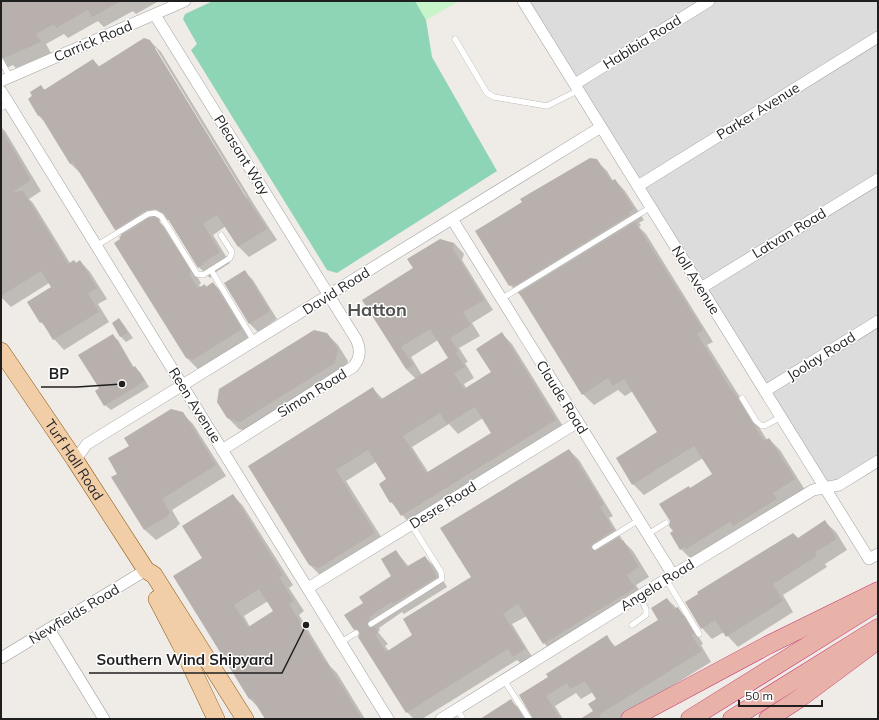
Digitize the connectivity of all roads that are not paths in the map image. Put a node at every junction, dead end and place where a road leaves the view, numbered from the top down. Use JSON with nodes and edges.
{"nodes":[{"id":1,"x":185,"y":1,"type":"edge"},
{"id":2,"x":523,"y":1,"type":"edge"},
{"id":3,"x":708,"y":1,"type":"edge"},
{"id":4,"x":155,"y":15,"type":"junction"},
{"id":5,"x":878,"y":37,"type":"edge"},
{"id":6,"x":454,"y":39,"type":"dead end"},
{"id":7,"x":1,"y":61,"type":"edge"},
{"id":8,"x":6,"y":79,"type":"edge"},
{"id":9,"x":577,"y":87,"type":"junction"},
{"id":10,"x":1,"y":91,"type":"edge"},
{"id":11,"x":5,"y":105,"type":"edge"},
{"id":12,"x":601,"y":127,"type":"junction"},
{"id":13,"x":878,"y":179,"type":"edge"},
{"id":14,"x":638,"y":186,"type":"junction"},
{"id":15,"x":651,"y":207,"type":"junction"},
{"id":16,"x":452,"y":219,"type":"junction"},
{"id":17,"x":221,"y":234,"type":"dead end"},
{"id":18,"x":96,"y":246,"type":"junction"},
{"id":19,"x":211,"y":270,"type":"junction"},
{"id":20,"x":701,"y":288,"type":"junction"},
{"id":21,"x":329,"y":295,"type":"junction"},
{"id":22,"x":502,"y":299,"type":"junction"},
{"id":23,"x":878,"y":321,"type":"edge"},
{"id":24,"x":254,"y":341,"type":"junction"},
{"id":25,"x":1,"y":350,"type":"edge"},
{"id":26,"x":182,"y":385,"type":"junction"},
{"id":27,"x":765,"y":391,"type":"junction"},
{"id":28,"x":742,"y":398,"type":"dead end"},
{"id":29,"x":781,"y":417,"type":"junction"},
{"id":30,"x":578,"y":422,"type":"junction"},
{"id":31,"x":222,"y":450,"type":"junction"},
{"id":32,"x":75,"y":460,"type":"junction"},
{"id":33,"x":878,"y":461,"type":"edge"},
{"id":34,"x":825,"y":488,"type":"junction"},
{"id":35,"x":639,"y":520,"type":"junction"},
{"id":36,"x":666,"y":523,"type":"dead end"},
{"id":37,"x":411,"y":524,"type":"junction"},
{"id":38,"x":648,"y":534,"type":"junction"},
{"id":39,"x":595,"y":546,"type":"dead end"},
{"id":40,"x":873,"y":556,"type":"edge"},
{"id":41,"x":146,"y":570,"type":"junction"},
{"id":42,"x":669,"y":577,"type":"junction"},
{"id":43,"x":308,"y":588,"type":"junction"},
{"id":44,"x":878,"y":591,"type":"edge"},
{"id":45,"x":639,"y":596,"type":"junction"},
{"id":46,"x":878,"y":602,"type":"edge"},
{"id":47,"x":370,"y":624,"type":"dead end"},
{"id":48,"x":632,"y":625,"type":"dead end"},
{"id":49,"x":878,"y":628,"type":"edge"},
{"id":50,"x":49,"y":629,"type":"junction"},
{"id":51,"x":356,"y":633,"type":"dead end"},
{"id":52,"x":699,"y":634,"type":"dead end"},
{"id":53,"x":878,"y":640,"type":"edge"},
{"id":54,"x":341,"y":642,"type":"junction"},
{"id":55,"x":1,"y":658,"type":"edge"},
{"id":56,"x":504,"y":680,"type":"junction"},
{"id":57,"x":457,"y":709,"type":"junction"},
{"id":58,"x":104,"y":719,"type":"edge"},
{"id":59,"x":216,"y":719,"type":"edge"},
{"id":60,"x":245,"y":719,"type":"edge"},
{"id":61,"x":388,"y":719,"type":"edge"},
{"id":62,"x":441,"y":719,"type":"edge"},
{"id":63,"x":463,"y":719,"type":"edge"},
{"id":64,"x":529,"y":719,"type":"edge"},
{"id":65,"x":630,"y":719,"type":"edge"},
{"id":66,"x":690,"y":719,"type":"edge"},
{"id":67,"x":732,"y":719,"type":"edge"},
{"id":68,"x":768,"y":719,"type":"edge"}],
"edges":[{"from":1,"to":4,"type":"street","name":"Carrick Road"},
{"from":2,"to":9,"type":"street","name":"Noll Avenue"},
{"from":3,"to":9,"type":"street","name":"Habibia Road"},
{"from":4,"to":8,"type":"street","name":"Carrick Road"},
{"from":4,"to":21,"type":"street","name":"Pleasant Way"},
{"from":5,"to":14,"type":"street","name":"Parker Avenue"},
{"from":6,"to":9,"type":"lane"},
{"from":7,"to":8,"type":"lane"},
{"from":9,"to":12,"type":"street","name":"Noll Avenue"},
{"from":10,"to":11,"type":"street","name":"Reen Avenue"},
{"from":11,"to":18,"type":"street","name":"Reen Avenue"},
{"from":12,"to":14,"type":"street","name":"Noll Avenue"},
{"from":12,"to":16,"type":"street","name":"David Road"},
{"from":13,"to":20,"type":"street","name":"Latvan Road"},
{"from":14,"to":15,"type":"street","name":"Noll Avenue"},
{"from":15,"to":20,"type":"street","name":"Noll Avenue"},
{"from":15,"to":22,"type":"lane"},
{"from":16,"to":21,"type":"street","name":"David Road"},
{"from":16,"to":22,"type":"street","name":"Claude Road"},
{"from":17,"to":19,"type":"lane"},
{"from":18,"to":19,"type":"lane"},
{"from":18,"to":26,"type":"street","name":"Reen Avenue"},
{"from":19,"to":24,"type":"lane"},
{"from":20,"to":27,"type":"street","name":"Noll Avenue"},
{"from":21,"to":24,"type":"street","name":"David Road"},
{"from":21,"to":31,"type":"street","name":"Simon Road"},
{"from":22,"to":30,"type":"street","name":"Claude Road"},
{"from":23,"to":27,"type":"street","name":"Joolay Road"},
{"from":24,"to":26,"type":"street","name":"David Road"},
{"from":25,"to":32,"type":"main road","name":"Turf Hall Road"},
{"from":26,"to":31,"type":"street","name":"Reen Avenue"},
{"from":26,"to":32,"type":"street","name":"David Road"},
{"from":27,"to":29,"type":"street","name":"Noll Avenue"},
{"from":28,"to":29,"type":"lane"},
{"from":29,"to":34,"type":"street","name":"Noll Avenue"},
{"from":30,"to":35,"type":"street","name":"Claude Road"},
{"from":30,"to":37,"type":"street","name":"Desre Road"},
{"from":31,"to":43,"type":"street","name":"Reen Avenue"},
{"from":32,"to":41,"type":"main road","name":"Turf Hall Road"},
{"from":33,"to":34,"type":"street","name":"Angela Road"},
{"from":34,"to":40,"type":"street","name":"Noll Avenue"},
{"from":34,"to":42,"type":"street","name":"Angela Road"},
{"from":35,"to":38,"type":"street","name":"Claude Road"},
{"from":35,"to":39,"type":"lane"},
{"from":36,"to":38,"type":"lane"},
{"from":37,"to":43,"type":"street","name":"Desre Road"},
{"from":37,"to":47,"type":"lane"},
{"from":38,"to":42,"type":"street","name":"Claude Road"},
{"from":41,"to":50,"type":"street","name":"Newfields Road"},
{"from":41,"to":59,"type":"main road","name":"Turf Hall Road"},
{"from":41,"to":60,"type":"main road","name":"Turf Hall Road"},
{"from":42,"to":45,"type":"street","name":"Angela Road"},
{"from":42,"to":52,"type":"lane"},
{"from":43,"to":54,"type":"street","name":"Reen Avenue"},
{"from":44,"to":65,"type":"highway"},
{"from":45,"to":48,"type":"lane"},
{"from":45,"to":56,"type":"street","name":"Angela Road"},
{"from":46,"to":66,"type":"highway"},
{"from":49,"to":67,"type":"highway"},
{"from":50,"to":55,"type":"street","name":"Newfields Road"},
{"from":50,"to":58,"type":"street"},
{"from":51,"to":54,"type":"lane"},
{"from":53,"to":68,"type":"highway"},
{"from":54,"to":61,"type":"street","name":"Reen Avenue"},
{"from":56,"to":57,"type":"street","name":"Angela Road"},
{"from":56,"to":64,"type":"lane"},
{"from":57,"to":62,"type":"street","name":"Angela Road"},
{"from":57,"to":63,"type":"lane"}]}
